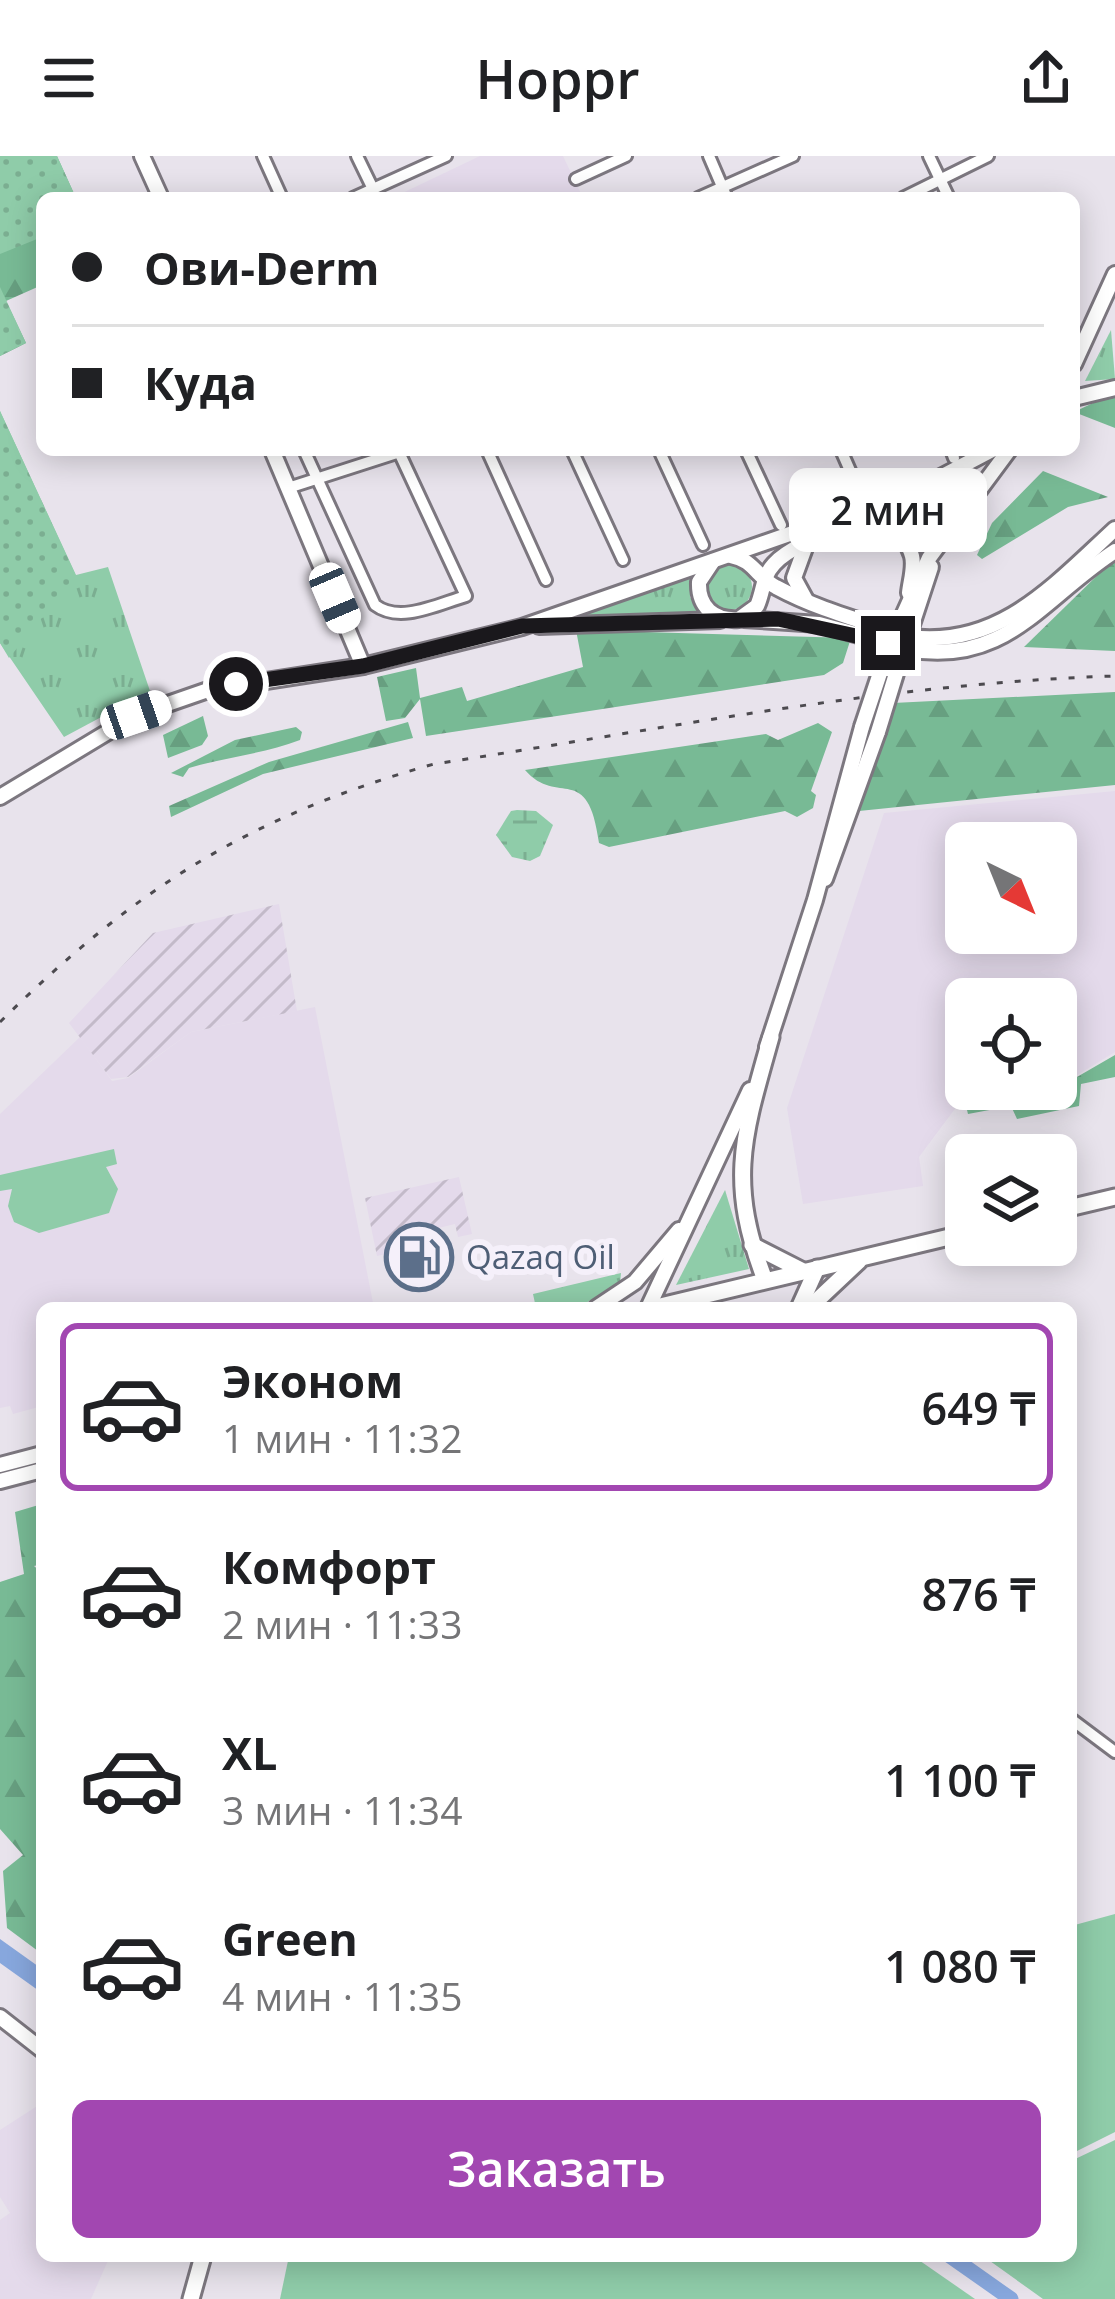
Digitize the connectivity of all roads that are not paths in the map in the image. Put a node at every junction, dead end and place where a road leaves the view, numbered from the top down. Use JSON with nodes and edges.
{"nodes":[{"id":1,"x":142,"y":156,"type":"edge"},
{"id":2,"x":263,"y":156,"type":"edge"},
{"id":3,"x":357,"y":156,"type":"edge"},
{"id":4,"x":626,"y":156,"type":"edge"},
{"id":5,"x":709,"y":156,"type":"edge"},
{"id":6,"x":793,"y":156,"type":"edge"},
{"id":7,"x":929,"y":156,"type":"edge"},
{"id":8,"x":988,"y":156,"type":"edge"},
{"id":9,"x":443,"y":157,"type":"edge"},
{"id":10,"x":576,"y":178,"type":"dead end"},
{"id":11,"x":941,"y":181,"type":"junction"},
{"id":12,"x":373,"y":189,"type":"junction"},
{"id":13,"x":158,"y":192,"type":"edge"},
{"id":14,"x":279,"y":192,"type":"edge"},
{"id":15,"x":366,"y":192,"type":"edge"},
{"id":16,"x":725,"y":192,"type":"edge"},
{"id":17,"x":916,"y":192,"type":"edge"},
{"id":18,"x":946,"y":192,"type":"edge"},
{"id":19,"x":1113,"y":280,"type":"edge"},
{"id":20,"x":1115,"y":310,"type":"edge"},
{"id":21,"x":1080,"y":351,"type":"edge"},
{"id":22,"x":1115,"y":388,"type":"edge"},
{"id":23,"x":1080,"y":397,"type":"edge"},
{"id":24,"x":274,"y":456,"type":"edge"},
{"id":25,"x":307,"y":456,"type":"edge"},
{"id":26,"x":385,"y":456,"type":"edge"},
{"id":27,"x":403,"y":456,"type":"edge"},
{"id":28,"x":491,"y":456,"type":"edge"},
{"id":29,"x":575,"y":456,"type":"edge"},
{"id":30,"x":662,"y":456,"type":"edge"},
{"id":31,"x":749,"y":456,"type":"edge"},
{"id":32,"x":844,"y":456,"type":"edge"},
{"id":33,"x":981,"y":456,"type":"edge"},
{"id":34,"x":1004,"y":456,"type":"edge"},
{"id":35,"x":316,"y":477,"type":"junction"},
{"id":36,"x":287,"y":488,"type":"junction"},
{"id":37,"x":862,"y":498,"type":"dead end"},
{"id":38,"x":781,"y":525,"type":"dead end"},
{"id":39,"x":951,"y":525,"type":"junction"},
{"id":40,"x":1115,"y":529,"type":"edge"},
{"id":41,"x":806,"y":544,"type":"junction"},
{"id":42,"x":703,"y":545,"type":"dead end"},
{"id":43,"x":1115,"y":551,"type":"edge"},
{"id":44,"x":721,"y":557,"type":"junction"},
{"id":45,"x":623,"y":560,"type":"dead end"},
{"id":46,"x":546,"y":580,"type":"dead end"},
{"id":47,"x":762,"y":580,"type":"junction"},
{"id":48,"x":909,"y":593,"type":"junction"},
{"id":49,"x":809,"y":604,"type":"junction"},
{"id":50,"x":733,"y":620,"type":"junction"},
{"id":51,"x":522,"y":626,"type":"junction"},
{"id":52,"x":898,"y":644,"type":"junction"},
{"id":53,"x":363,"y":666,"type":"junction"},
{"id":54,"x":0,"y":797,"type":"edge"},
{"id":55,"x":815,"y":900,"type":"junction"},
{"id":56,"x":771,"y":1037,"type":"junction"},
{"id":57,"x":709,"y":1187,"type":"junction"},
{"id":58,"x":1115,"y":1197,"type":"edge"},
{"id":59,"x":1077,"y":1206,"type":"edge"},
{"id":60,"x":945,"y":1238,"type":"edge"},
{"id":61,"x":751,"y":1244,"type":"junction"},
{"id":62,"x":862,"y":1260,"type":"junction"},
{"id":63,"x":810,"y":1270,"type":"junction"},
{"id":64,"x":765,"y":1280,"type":"junction"},
{"id":65,"x":603,"y":1302,"type":"edge"},
{"id":66,"x":653,"y":1302,"type":"edge"},
{"id":67,"x":675,"y":1302,"type":"edge"},
{"id":68,"x":801,"y":1302,"type":"edge"},
{"id":69,"x":816,"y":1302,"type":"edge"},
{"id":70,"x":36,"y":1456,"type":"edge"},
{"id":71,"x":0,"y":1465,"type":"edge"},
{"id":72,"x":36,"y":1472,"type":"edge"},
{"id":73,"x":0,"y":1481,"type":"edge"},
{"id":74,"x":1077,"y":1724,"type":"edge"},
{"id":75,"x":1115,"y":1752,"type":"edge"},
{"id":76,"x":0,"y":2017,"type":"edge"},
{"id":77,"x":36,"y":2045,"type":"edge"},
{"id":78,"x":201,"y":2262,"type":"edge"},
{"id":79,"x":191,"y":2299,"type":"edge"}],
"edges":[{"from":1,"to":13,"type":"main road"},
{"from":2,"to":14,"type":"street"},
{"from":3,"to":12,"type":"street"},
{"from":4,"to":10,"type":"street"},
{"from":5,"to":16,"type":"street"},
{"from":6,"to":16,"type":"street"},
{"from":7,"to":11,"type":"street"},
{"from":8,"to":11,"type":"street"},
{"from":9,"to":12,"type":"street"},
{"from":11,"to":17,"type":"street"},
{"from":11,"to":18,"type":"street"},
{"from":12,"to":15,"type":"street"},
{"from":19,"to":20,"type":"main road"},
{"from":19,"to":21,"type":"main road"},
{"from":22,"to":23,"type":"main road"},
{"from":24,"to":36,"type":"main road"},
{"from":25,"to":35,"type":"street"},
{"from":26,"to":35,"type":"street"},
{"from":27,"to":35,"type":"street"},
{"from":28,"to":46,"type":"street"},
{"from":29,"to":45,"type":"street"},
{"from":30,"to":42,"type":"street"},
{"from":31,"to":38,"type":"street"},
{"from":32,"to":37,"type":"street"},
{"from":33,"to":44,"type":"main road"},
{"from":34,"to":39,"type":"main road"},
{"from":35,"to":36,"type":"street"},
{"from":36,"to":53,"type":"main road"},
{"from":39,"to":48,"type":"main road"},
{"from":39,"to":52,"type":"main road"},
{"from":40,"to":52,"type":"main road"},
{"from":41,"to":47,"type":"main road"},
{"from":41,"to":48,"type":"main road"},
{"from":41,"to":49,"type":"main road"},
{"from":43,"to":52,"type":"main road"},
{"from":44,"to":47,"type":"main road"},
{"from":44,"to":50,"type":"main road"},
{"from":44,"to":51,"type":"main road"},
{"from":47,"to":49,"type":"main road"},
{"from":47,"to":50,"type":"main road"},
{"from":48,"to":52,"type":"main road"},
{"from":49,"to":52,"type":"main road"},
{"from":50,"to":51,"type":"main road"},
{"from":50,"to":52,"type":"main road"},
{"from":51,"to":53,"type":"main road"},
{"from":52,"to":55,"type":"main road","bridge":true},
{"from":52,"to":55,"type":"main road","bridge":true},
{"from":53,"to":54,"type":"main road"},
{"from":55,"to":56,"type":"main road"},
{"from":56,"to":57,"type":"main road"},
{"from":56,"to":61,"type":"highway"},
{"from":57,"to":65,"type":"main road"},
{"from":57,"to":66,"type":"main road"},
{"from":58,"to":59,"type":"highway"},
{"from":60,"to":62,"type":"highway"},
{"from":61,"to":63,"type":"highway"},
{"from":61,"to":64,"type":"highway"},
{"from":62,"to":63,"type":"highway"},
{"from":62,"to":69,"type":"highway"},
{"from":63,"to":64,"type":"highway"},
{"from":63,"to":68,"type":"highway"},
{"from":64,"to":67,"type":"highway"},
{"from":70,"to":71,"type":"main road"},
{"from":72,"to":73,"type":"main road"},
{"from":74,"to":75,"type":"street"},
{"from":76,"to":77,"type":"main road"},
{"from":78,"to":79,"type":"highway"}]}
